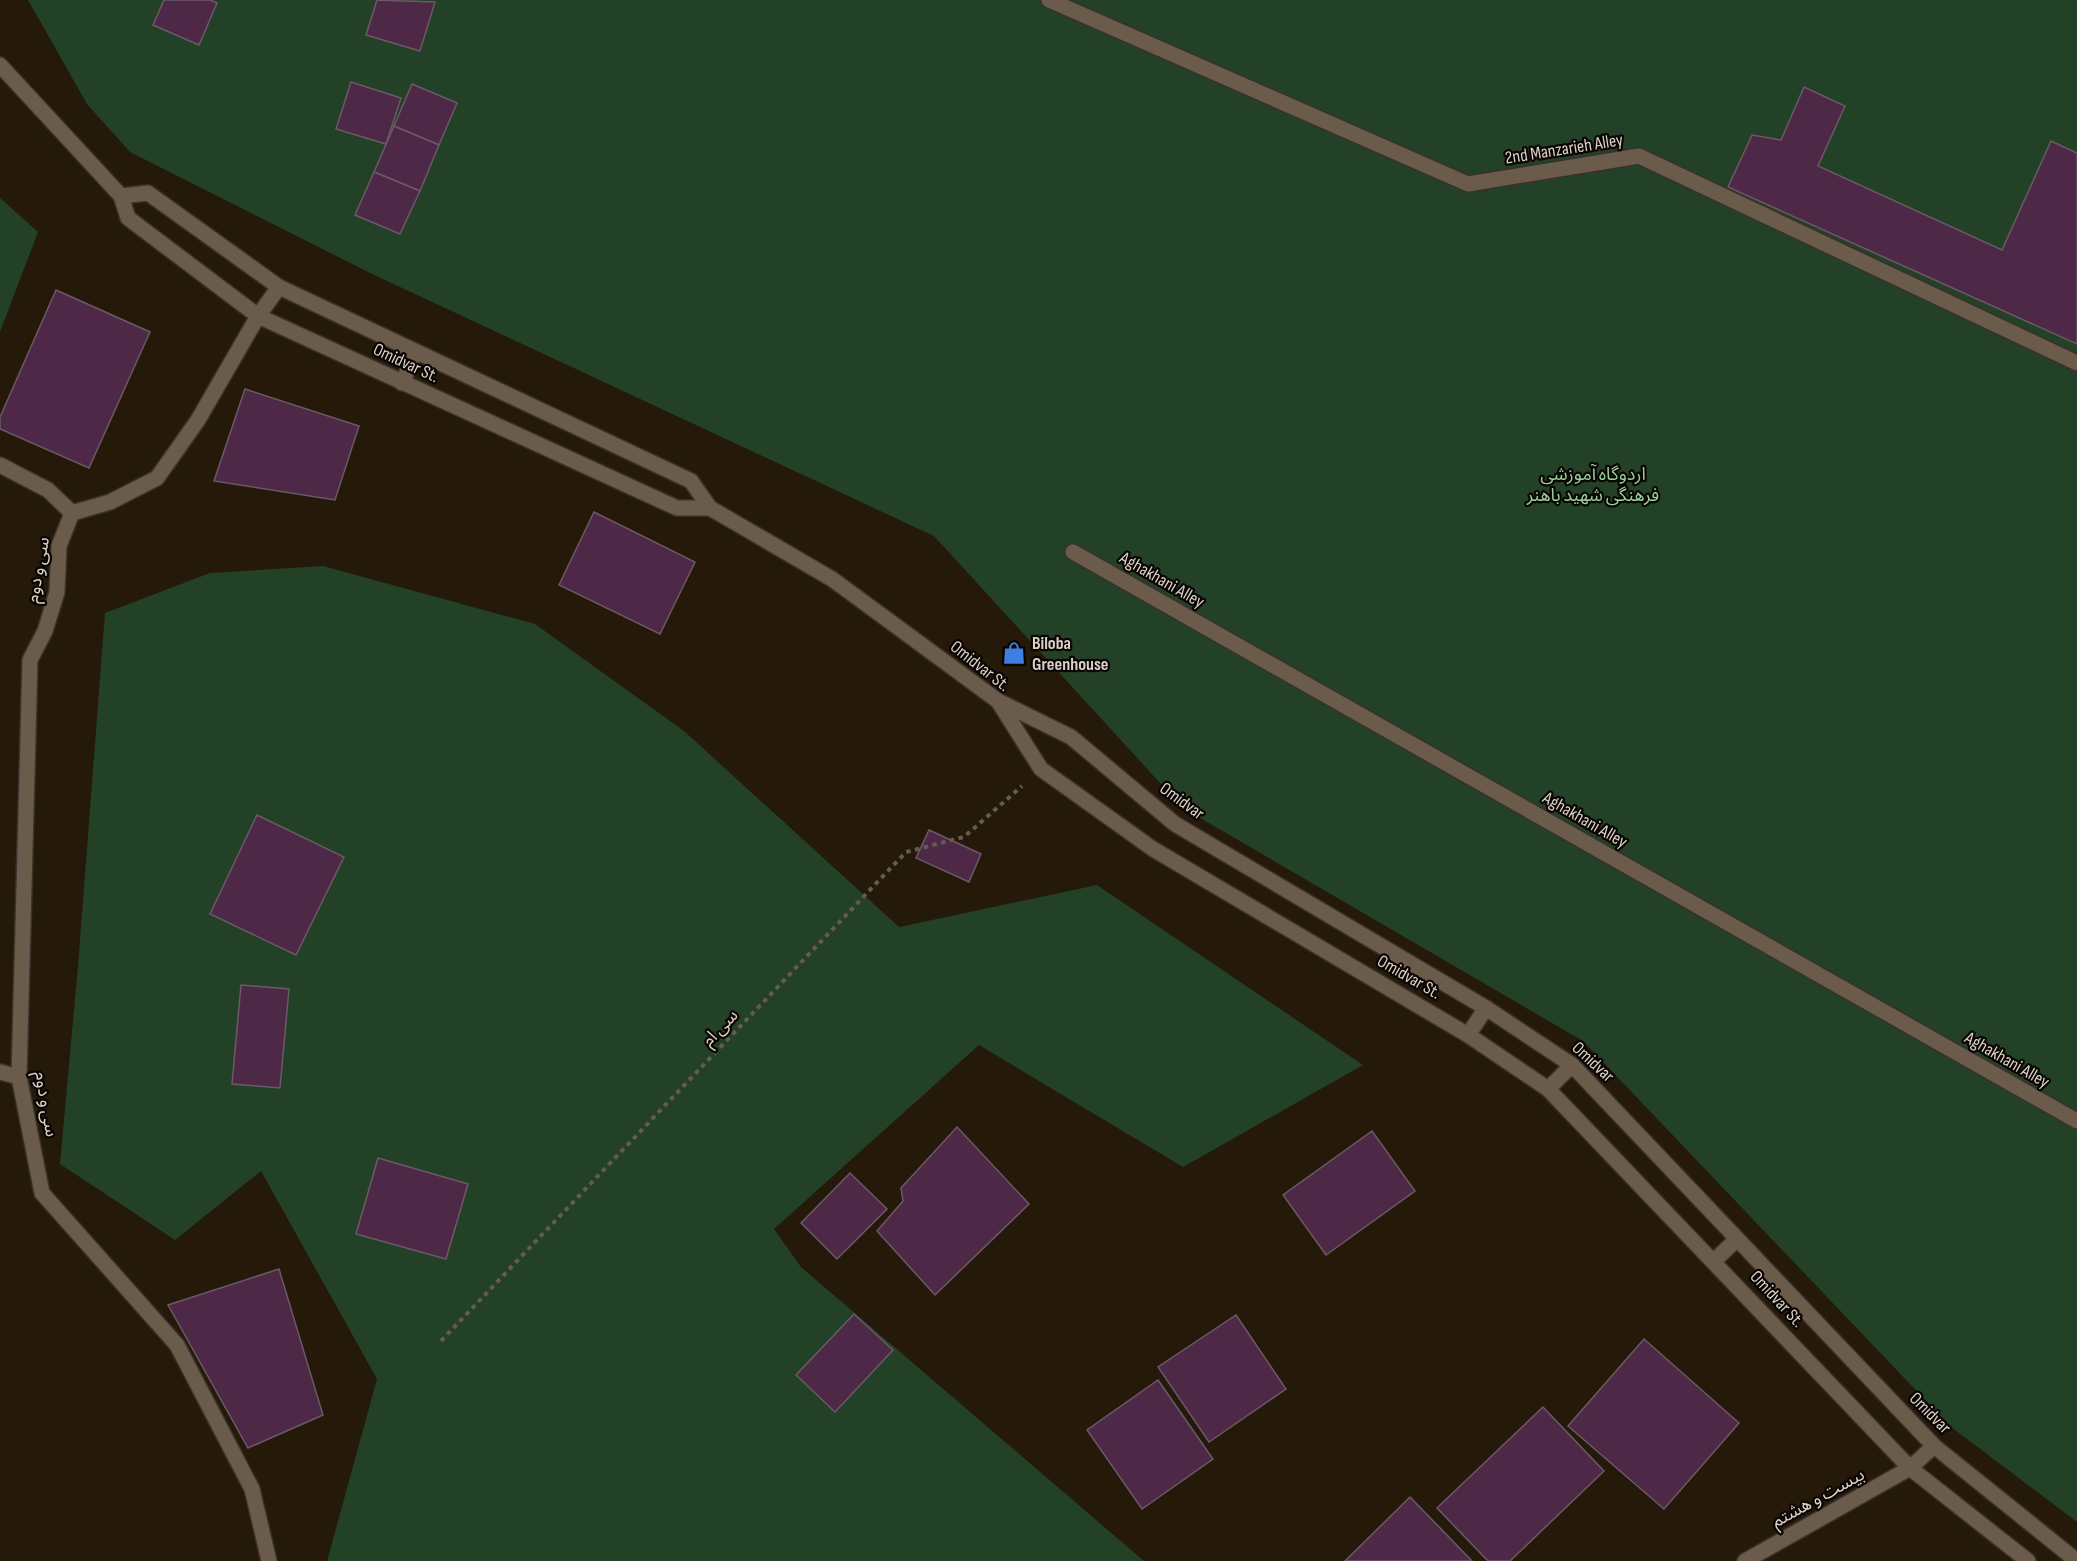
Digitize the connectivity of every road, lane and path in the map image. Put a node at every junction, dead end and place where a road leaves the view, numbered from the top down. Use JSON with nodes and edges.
{"nodes":[{"id":1,"x":1049,"y":0,"type":"edge"},
{"id":2,"x":0,"y":64,"type":"edge"},
{"id":3,"x":121,"y":196,"type":"junction"},
{"id":4,"x":279,"y":287,"type":"junction"},
{"id":5,"x":258,"y":316,"type":"junction"},
{"id":6,"x":416,"y":352,"type":"junction"},
{"id":7,"x":2077,"y":363,"type":"edge"},
{"id":8,"x":402,"y":383,"type":"junction"},
{"id":9,"x":0,"y":465,"type":"edge"},
{"id":10,"x":710,"y":508,"type":"junction"},
{"id":11,"x":72,"y":513,"type":"junction"},
{"id":12,"x":1073,"y":552,"type":"dead end"},
{"id":13,"x":998,"y":701,"type":"junction"},
{"id":14,"x":1041,"y":769,"type":"junction"},
{"id":15,"x":1486,"y":1008,"type":"junction"},
{"id":16,"x":1468,"y":1035,"type":"junction"},
{"id":17,"x":1572,"y":1065,"type":"junction"},
{"id":18,"x":0,"y":1072,"type":"edge"},
{"id":19,"x":19,"y":1077,"type":"junction"},
{"id":20,"x":1548,"y":1089,"type":"junction"},
{"id":21,"x":2077,"y":1121,"type":"edge"},
{"id":22,"x":1737,"y":1239,"type":"junction"},
{"id":23,"x":1714,"y":1261,"type":"junction"},
{"id":24,"x":441,"y":1341,"type":"dead end"},
{"id":25,"x":1934,"y":1446,"type":"junction"},
{"id":26,"x":1910,"y":1468,"type":"junction"},
{"id":27,"x":269,"y":1561,"type":"edge"},
{"id":28,"x":1745,"y":1561,"type":"edge"},
{"id":29,"x":2028,"y":1561,"type":"edge"},
{"id":30,"x":2077,"y":1561,"type":"edge"}],
"edges":[{"from":1,"to":7,"type":"street","name":"2nd Manzarieh Alley"},
{"from":2,"to":3,"type":"street","name":"Omidvar St."},
{"from":3,"to":4,"type":"street","name":"Omidvar St."},
{"from":3,"to":5,"type":"street","name":"Omidvar St."},
{"from":4,"to":5,"type":"street"},
{"from":4,"to":6,"type":"street","name":"Omidvar St."},
{"from":5,"to":8,"type":"street","name":"Omidvar St."},
{"from":5,"to":11,"type":"street"},
{"from":6,"to":8,"type":"street"},
{"from":6,"to":10,"type":"street","name":"Omidvar St."},
{"from":8,"to":10,"type":"street","name":"Omidvar St."},
{"from":9,"to":11,"type":"street"},
{"from":10,"to":13,"type":"street","name":"Omidvar St."},
{"from":11,"to":19,"type":"street","name":"سی و دوم"},
{"from":12,"to":21,"type":"street","name":"Aghakhani Alley"},
{"from":13,"to":14,"type":"street","name":"Omidvar St."},
{"from":13,"to":15,"type":"street","name":"Omidvar"},
{"from":14,"to":16,"type":"street","name":"Omidvar St."},
{"from":14,"to":24,"type":"path","name":"سی ام"},
{"from":15,"to":16,"type":"street"},
{"from":15,"to":17,"type":"street","name":"Omidvar"},
{"from":16,"to":20,"type":"street","name":"Omidvar St."},
{"from":17,"to":20,"type":"street"},
{"from":17,"to":22,"type":"street","name":"Omidvar"},
{"from":18,"to":19,"type":"street"},
{"from":19,"to":27,"type":"street","name":"سی و دوم"},
{"from":20,"to":23,"type":"street","name":"Omidvar St."},
{"from":22,"to":23,"type":"street"},
{"from":22,"to":25,"type":"street","name":"Omidvar"},
{"from":23,"to":26,"type":"street","name":"Omidvar St."},
{"from":25,"to":26,"type":"street","name":"بیست و هشتم"},
{"from":25,"to":30,"type":"street","name":"Omidvar"},
{"from":26,"to":28,"type":"street","name":"بیست و هشتم"},
{"from":26,"to":29,"type":"street","name":"Omidvar St."}]}
